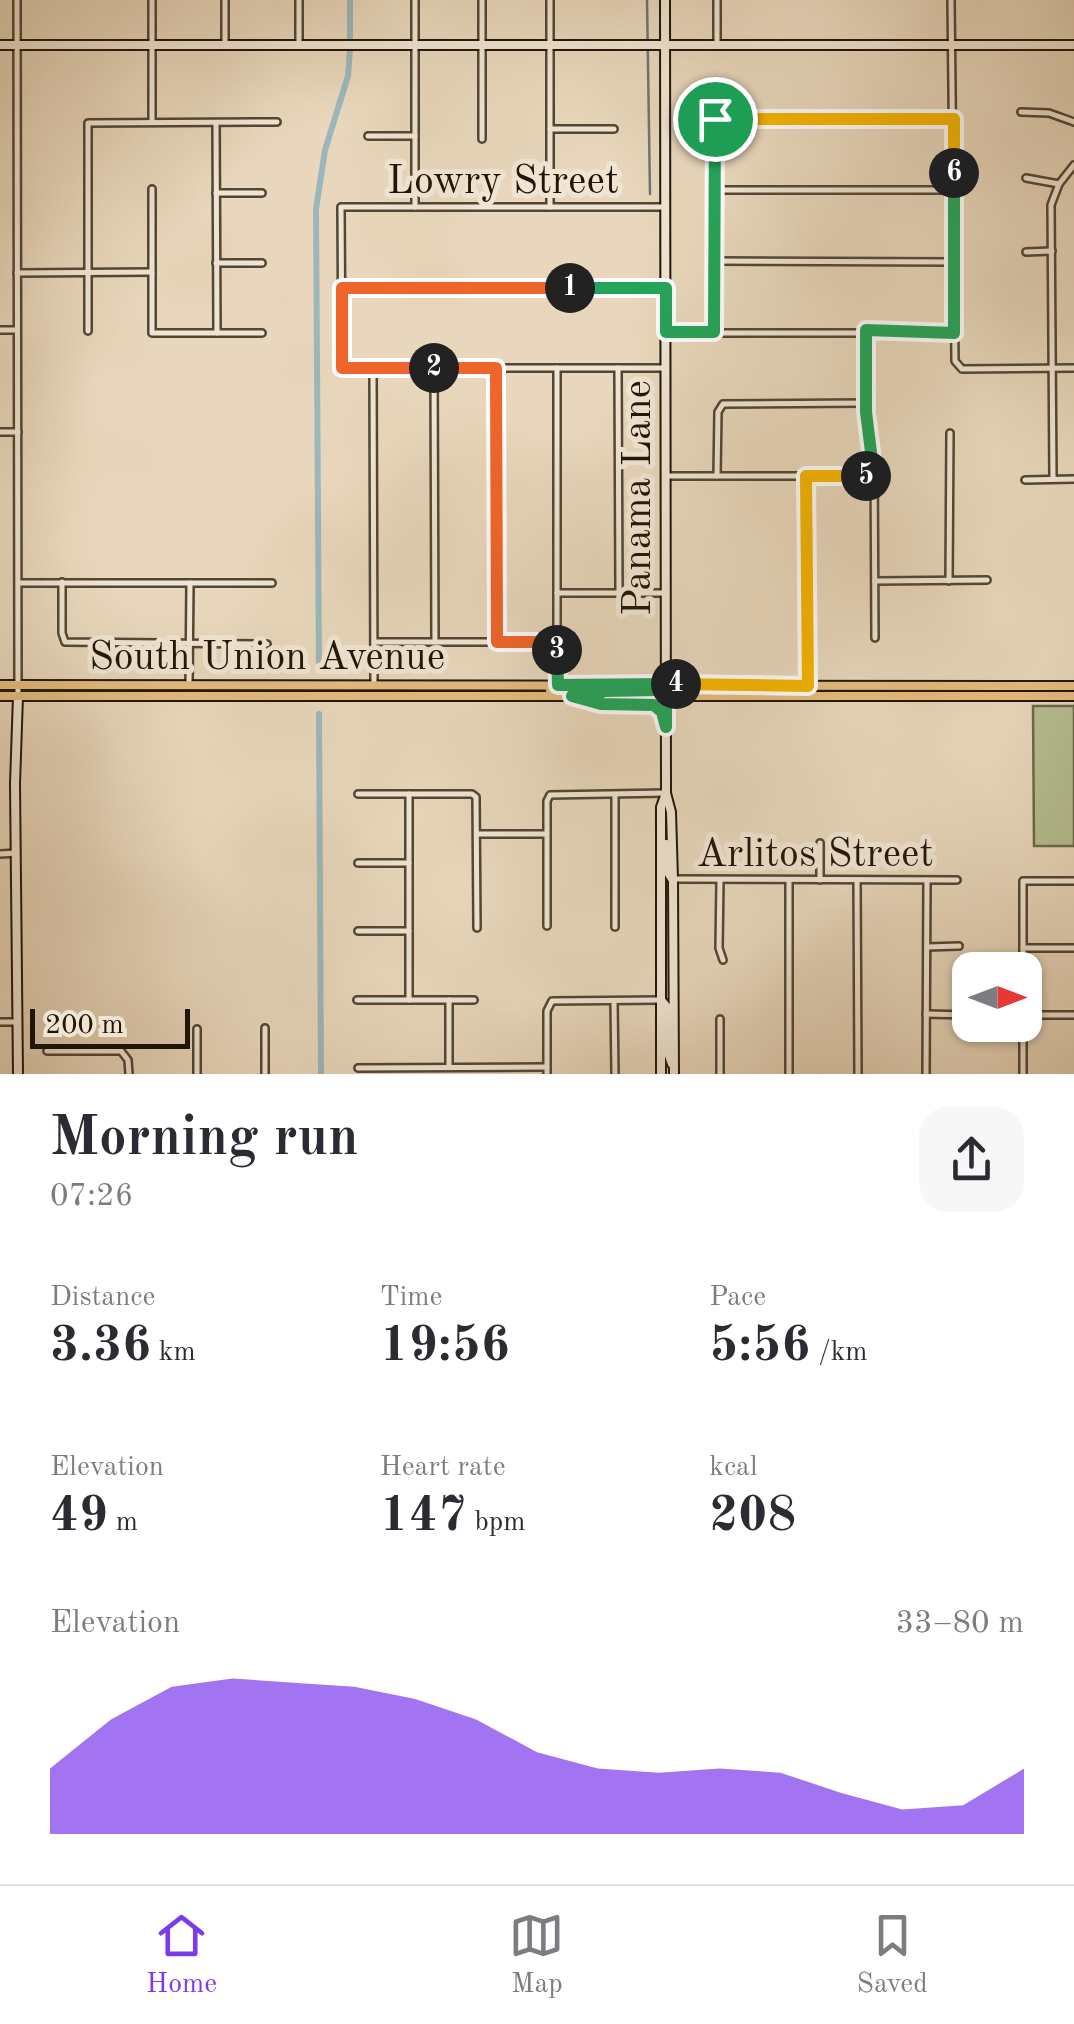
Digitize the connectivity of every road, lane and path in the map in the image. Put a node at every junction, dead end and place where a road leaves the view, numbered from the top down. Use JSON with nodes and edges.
{"nodes":[{"id":1,"x":17,"y":0,"type":"edge"},
{"id":2,"x":152,"y":0,"type":"edge"},
{"id":3,"x":225,"y":0,"type":"edge"},
{"id":4,"x":299,"y":0,"type":"edge"},
{"id":5,"x":415,"y":0,"type":"edge"},
{"id":6,"x":482,"y":0,"type":"edge"},
{"id":7,"x":550,"y":0,"type":"edge"},
{"id":8,"x":665,"y":0,"type":"edge"},
{"id":9,"x":717,"y":0,"type":"edge"},
{"id":10,"x":951,"y":0,"type":"edge"},
{"id":11,"x":152,"y":44,"type":"junction"},
{"id":12,"x":225,"y":44,"type":"junction"},
{"id":13,"x":299,"y":44,"type":"junction"},
{"id":14,"x":415,"y":44,"type":"junction"},
{"id":15,"x":482,"y":44,"type":"junction"},
{"id":16,"x":550,"y":44,"type":"junction"},
{"id":17,"x":665,"y":44,"type":"junction"},
{"id":18,"x":717,"y":44,"type":"junction"},
{"id":19,"x":950,"y":44,"type":"junction"},
{"id":20,"x":1074,"y":44,"type":"edge"},
{"id":21,"x":0,"y":45,"type":"edge"},
{"id":22,"x":17,"y":45,"type":"junction"},
{"id":23,"x":1022,"y":112,"type":"dead end"},
{"id":24,"x":954,"y":119,"type":"junction"},
{"id":25,"x":152,"y":122,"type":"junction"},
{"id":26,"x":216,"y":122,"type":"junction"},
{"id":27,"x":277,"y":122,"type":"dead end"},
{"id":28,"x":1074,"y":122,"type":"edge"},
{"id":29,"x":550,"y":129,"type":"junction"},
{"id":30,"x":614,"y":129,"type":"dead end"},
{"id":31,"x":368,"y":136,"type":"dead end"},
{"id":32,"x":415,"y":136,"type":"junction"},
{"id":33,"x":482,"y":139,"type":"dead end"},
{"id":34,"x":1074,"y":165,"type":"edge"},
{"id":35,"x":1026,"y":178,"type":"dead end"},
{"id":36,"x":1059,"y":184,"type":"junction"},
{"id":37,"x":152,"y":188,"type":"dead end"},
{"id":38,"x":715,"y":190,"type":"junction"},
{"id":39,"x":954,"y":190,"type":"junction"},
{"id":40,"x":216,"y":193,"type":"junction"},
{"id":41,"x":262,"y":193,"type":"dead end"},
{"id":42,"x":415,"y":207,"type":"junction"},
{"id":43,"x":550,"y":207,"type":"junction"},
{"id":44,"x":666,"y":207,"type":"junction"},
{"id":45,"x":1026,"y":252,"type":"dead end"},
{"id":46,"x":1052,"y":252,"type":"junction"},
{"id":47,"x":715,"y":262,"type":"junction"},
{"id":48,"x":954,"y":262,"type":"junction"},
{"id":49,"x":216,"y":263,"type":"junction"},
{"id":50,"x":262,"y":263,"type":"dead end"},
{"id":51,"x":88,"y":272,"type":"junction"},
{"id":52,"x":152,"y":272,"type":"junction"},
{"id":53,"x":17,"y":273,"type":"junction"},
{"id":54,"x":342,"y":288,"type":"junction"},
{"id":55,"x":666,"y":288,"type":"junction"},
{"id":56,"x":0,"y":330,"type":"edge"},
{"id":57,"x":17,"y":330,"type":"junction"},
{"id":58,"x":866,"y":330,"type":"junction"},
{"id":59,"x":88,"y":332,"type":"dead end"},
{"id":60,"x":666,"y":332,"type":"junction"},
{"id":61,"x":714,"y":332,"type":"junction"},
{"id":62,"x":216,"y":333,"type":"junction"},
{"id":63,"x":262,"y":333,"type":"dead end"},
{"id":64,"x":954,"y":333,"type":"junction"},
{"id":65,"x":373,"y":368,"type":"junction"},
{"id":66,"x":434,"y":368,"type":"junction"},
{"id":67,"x":496,"y":368,"type":"junction"},
{"id":68,"x":557,"y":368,"type":"junction"},
{"id":69,"x":618,"y":368,"type":"junction"},
{"id":70,"x":666,"y":368,"type":"junction"},
{"id":71,"x":1054,"y":368,"type":"junction"},
{"id":72,"x":1074,"y":368,"type":"edge"},
{"id":73,"x":866,"y":402,"type":"junction"},
{"id":74,"x":0,"y":432,"type":"edge"},
{"id":75,"x":18,"y":432,"type":"junction"},
{"id":76,"x":950,"y":433,"type":"dead end"},
{"id":77,"x":666,"y":476,"type":"junction"},
{"id":78,"x":716,"y":476,"type":"junction"},
{"id":79,"x":806,"y":476,"type":"junction"},
{"id":80,"x":874,"y":476,"type":"junction"},
{"id":81,"x":1074,"y":479,"type":"edge"},
{"id":82,"x":1024,"y":480,"type":"dead end"},
{"id":83,"x":1053,"y":480,"type":"junction"},
{"id":84,"x":988,"y":580,"type":"dead end"},
{"id":85,"x":875,"y":581,"type":"junction"},
{"id":86,"x":949,"y":581,"type":"junction"},
{"id":87,"x":62,"y":582,"type":"junction"},
{"id":88,"x":19,"y":583,"type":"junction"},
{"id":89,"x":190,"y":583,"type":"junction"},
{"id":90,"x":272,"y":583,"type":"dead end"},
{"id":91,"x":557,"y":593,"type":"junction"},
{"id":92,"x":619,"y":593,"type":"junction"},
{"id":93,"x":666,"y":593,"type":"junction"},
{"id":94,"x":875,"y":638,"type":"dead end"},
{"id":95,"x":374,"y":642,"type":"junction"},
{"id":96,"x":435,"y":642,"type":"junction"},
{"id":97,"x":497,"y":642,"type":"junction"},
{"id":98,"x":557,"y":642,"type":"junction"},
{"id":99,"x":190,"y":644,"type":"junction"},
{"id":100,"x":267,"y":644,"type":"dead end"},
{"id":101,"x":599,"y":684,"type":"junction"},
{"id":102,"x":666,"y":684,"type":"junction"},
{"id":103,"x":727,"y":684,"type":"junction"},
{"id":104,"x":558,"y":685,"type":"junction"},
{"id":105,"x":0,"y":686,"type":"edge"},
{"id":106,"x":190,"y":686,"type":"junction"},
{"id":107,"x":374,"y":686,"type":"junction"},
{"id":108,"x":808,"y":686,"type":"junction"},
{"id":109,"x":1000,"y":686,"type":"junction"},
{"id":110,"x":1059,"y":686,"type":"junction"},
{"id":111,"x":1074,"y":686,"type":"edge"},
{"id":112,"x":18,"y":691,"type":"junction"},
{"id":113,"x":0,"y":696,"type":"edge"},
{"id":114,"x":545,"y":696,"type":"junction"},
{"id":115,"x":572,"y":696,"type":"junction"},
{"id":116,"x":592,"y":696,"type":"junction"},
{"id":117,"x":666,"y":696,"type":"junction"},
{"id":118,"x":945,"y":696,"type":"junction"},
{"id":119,"x":1014,"y":696,"type":"junction"},
{"id":120,"x":1074,"y":696,"type":"edge"},
{"id":121,"x":666,"y":727,"type":"junction"},
{"id":122,"x":666,"y":793,"type":"junction"},
{"id":123,"x":358,"y":794,"type":"dead end"},
{"id":124,"x":409,"y":794,"type":"junction"},
{"id":125,"x":615,"y":794,"type":"junction"},
{"id":126,"x":661,"y":810,"type":"junction"},
{"id":127,"x":477,"y":834,"type":"junction"},
{"id":128,"x":546,"y":834,"type":"junction"},
{"id":129,"x":820,"y":843,"type":"dead end"},
{"id":130,"x":0,"y":854,"type":"edge"},
{"id":131,"x":16,"y":854,"type":"junction"},
{"id":132,"x":409,"y":862,"type":"junction"},
{"id":133,"x":358,"y":863,"type":"dead end"},
{"id":134,"x":673,"y":879,"type":"junction"},
{"id":135,"x":720,"y":880,"type":"junction"},
{"id":136,"x":789,"y":880,"type":"junction"},
{"id":137,"x":820,"y":880,"type":"junction"},
{"id":138,"x":857,"y":880,"type":"junction"},
{"id":139,"x":927,"y":880,"type":"junction"},
{"id":140,"x":957,"y":880,"type":"dead end"},
{"id":141,"x":1074,"y":881,"type":"edge"},
{"id":142,"x":547,"y":926,"type":"dead end"},
{"id":143,"x":615,"y":926,"type":"dead end"},
{"id":144,"x":477,"y":928,"type":"dead end"},
{"id":145,"x":409,"y":931,"type":"junction"},
{"id":146,"x":358,"y":932,"type":"dead end"},
{"id":147,"x":927,"y":946,"type":"junction"},
{"id":148,"x":958,"y":946,"type":"dead end"},
{"id":149,"x":1023,"y":948,"type":"junction"},
{"id":150,"x":1074,"y":948,"type":"edge"},
{"id":151,"x":1023,"y":952,"type":"edge"},
{"id":152,"x":723,"y":960,"type":"dead end"},
{"id":153,"x":357,"y":1000,"type":"dead end"},
{"id":154,"x":409,"y":1000,"type":"junction"},
{"id":155,"x":449,"y":1000,"type":"junction"},
{"id":156,"x":474,"y":1000,"type":"dead end"},
{"id":157,"x":614,"y":1000,"type":"junction"},
{"id":158,"x":661,"y":1000,"type":"junction"},
{"id":159,"x":926,"y":1014,"type":"junction"},
{"id":160,"x":952,"y":1015,"type":"edge"},
{"id":161,"x":1042,"y":1015,"type":"edge"},
{"id":162,"x":1074,"y":1015,"type":"edge"},
{"id":163,"x":720,"y":1019,"type":"dead end"},
{"id":164,"x":0,"y":1022,"type":"edge"},
{"id":165,"x":16,"y":1022,"type":"junction"},
{"id":166,"x":265,"y":1028,"type":"dead end"},
{"id":167,"x":196,"y":1029,"type":"dead end"},
{"id":168,"x":1023,"y":1042,"type":"edge"},
{"id":169,"x":47,"y":1052,"type":"dead end"},
{"id":170,"x":358,"y":1068,"type":"dead end"},
{"id":171,"x":449,"y":1068,"type":"junction"},
{"id":172,"x":547,"y":1070,"type":"edge"},
{"id":173,"x":409,"y":1071,"type":"edge"},
{"id":174,"x":478,"y":1071,"type":"edge"},
{"id":175,"x":674,"y":1071,"type":"edge"},
{"id":176,"x":18,"y":1074,"type":"edge"},
{"id":177,"x":129,"y":1074,"type":"edge"},
{"id":178,"x":197,"y":1074,"type":"edge"},
{"id":179,"x":265,"y":1074,"type":"edge"},
{"id":180,"x":615,"y":1074,"type":"edge"},
{"id":181,"x":662,"y":1074,"type":"edge"},
{"id":182,"x":720,"y":1074,"type":"edge"},
{"id":183,"x":789,"y":1074,"type":"edge"},
{"id":184,"x":858,"y":1074,"type":"edge"},
{"id":185,"x":926,"y":1074,"type":"edge"},
{"id":186,"x":1023,"y":1074,"type":"edge"}],
"edges":[{"from":1,"to":22,"type":"street"},
{"from":2,"to":11,"type":"street"},
{"from":3,"to":12,"type":"street"},
{"from":4,"to":13,"type":"street"},
{"from":5,"to":14,"type":"street"},
{"from":6,"to":15,"type":"street"},
{"from":7,"to":16,"type":"street"},
{"from":8,"to":17,"type":"main road","name":"Panama Lane"},
{"from":9,"to":18,"type":"street"},
{"from":10,"to":19,"type":"street"},
{"from":11,"to":12,"type":"main road"},
{"from":11,"to":22,"type":"main road"},
{"from":11,"to":25,"type":"street"},
{"from":12,"to":13,"type":"main road"},
{"from":13,"to":14,"type":"main road"},
{"from":14,"to":15,"type":"main road"},
{"from":14,"to":32,"type":"street"},
{"from":15,"to":16,"type":"main road"},
{"from":15,"to":33,"type":"street"},
{"from":16,"to":17,"type":"main road"},
{"from":16,"to":29,"type":"street"},
{"from":17,"to":18,"type":"main road"},
{"from":17,"to":44,"type":"main road","name":"Panama Lane"},
{"from":18,"to":19,"type":"main road"},
{"from":19,"to":20,"type":"main road"},
{"from":19,"to":24,"type":"street"},
{"from":21,"to":22,"type":"main road"},
{"from":22,"to":53,"type":"street"},
{"from":23,"to":28,"type":"street"},
{"from":24,"to":38,"type":"street"},
{"from":24,"to":39,"type":"street"},
{"from":25,"to":26,"type":"street"},
{"from":25,"to":51,"type":"street"},
{"from":26,"to":27,"type":"street"},
{"from":26,"to":40,"type":"street"},
{"from":29,"to":30,"type":"street"},
{"from":29,"to":43,"type":"street"},
{"from":31,"to":32,"type":"street"},
{"from":32,"to":42,"type":"street"},
{"from":34,"to":36,"type":"street"},
{"from":35,"to":36,"type":"street"},
{"from":36,"to":46,"type":"street"},
{"from":37,"to":52,"type":"street"},
{"from":38,"to":39,"type":"street"},
{"from":38,"to":47,"type":"street"},
{"from":39,"to":48,"type":"street"},
{"from":40,"to":41,"type":"street"},
{"from":40,"to":49,"type":"street"},
{"from":42,"to":43,"type":"street","name":"Lowry Street"},
{"from":42,"to":54,"type":"street","name":"Lowry Street"},
{"from":43,"to":44,"type":"street","name":"Lowry Street"},
{"from":44,"to":55,"type":"main road","name":"Panama Lane"},
{"from":45,"to":46,"type":"street"},
{"from":46,"to":71,"type":"street"},
{"from":47,"to":48,"type":"street"},
{"from":47,"to":61,"type":"street"},
{"from":48,"to":64,"type":"street"},
{"from":49,"to":50,"type":"street"},
{"from":49,"to":62,"type":"street"},
{"from":51,"to":52,"type":"street"},
{"from":51,"to":53,"type":"street"},
{"from":51,"to":59,"type":"street"},
{"from":52,"to":62,"type":"street"},
{"from":53,"to":57,"type":"street"},
{"from":54,"to":55,"type":"street"},
{"from":54,"to":65,"type":"street"},
{"from":55,"to":60,"type":"main road","name":"Panama Lane"},
{"from":56,"to":57,"type":"street"},
{"from":57,"to":75,"type":"street"},
{"from":58,"to":61,"type":"street"},
{"from":58,"to":64,"type":"street"},
{"from":58,"to":73,"type":"street"},
{"from":60,"to":61,"type":"street"},
{"from":60,"to":70,"type":"main road","name":"Panama Lane"},
{"from":62,"to":63,"type":"street"},
{"from":64,"to":71,"type":"street"},
{"from":65,"to":66,"type":"street"},
{"from":65,"to":95,"type":"street"},
{"from":66,"to":67,"type":"street"},
{"from":66,"to":96,"type":"street"},
{"from":67,"to":68,"type":"street"},
{"from":67,"to":97,"type":"street"},
{"from":68,"to":69,"type":"street"},
{"from":68,"to":91,"type":"street"},
{"from":69,"to":70,"type":"street"},
{"from":69,"to":92,"type":"street"},
{"from":70,"to":77,"type":"main road","name":"Panama Lane"},
{"from":71,"to":72,"type":"street"},
{"from":71,"to":83,"type":"street"},
{"from":73,"to":78,"type":"street"},
{"from":73,"to":80,"type":"street"},
{"from":74,"to":75,"type":"street"},
{"from":75,"to":88,"type":"street"},
{"from":76,"to":86,"type":"street"},
{"from":77,"to":78,"type":"street"},
{"from":77,"to":93,"type":"main road","name":"Panama Lane"},
{"from":78,"to":79,"type":"street"},
{"from":79,"to":80,"type":"street"},
{"from":79,"to":108,"type":"street"},
{"from":80,"to":85,"type":"street"},
{"from":81,"to":83,"type":"street"},
{"from":82,"to":83,"type":"street"},
{"from":84,"to":86,"type":"street"},
{"from":85,"to":86,"type":"street"},
{"from":85,"to":94,"type":"street"},
{"from":87,"to":88,"type":"street"},
{"from":87,"to":89,"type":"street"},
{"from":87,"to":99,"type":"street"},
{"from":88,"to":112,"type":"street"},
{"from":89,"to":90,"type":"street"},
{"from":89,"to":99,"type":"street"},
{"from":91,"to":92,"type":"street"},
{"from":91,"to":98,"type":"street"},
{"from":92,"to":93,"type":"street"},
{"from":93,"to":102,"type":"main road","name":"Panama Lane"},
{"from":95,"to":96,"type":"street"},
{"from":95,"to":107,"type":"street"},
{"from":96,"to":97,"type":"street"},
{"from":97,"to":98,"type":"street"},
{"from":98,"to":104,"type":"street"},
{"from":99,"to":100,"type":"street"},
{"from":99,"to":106,"type":"street"},
{"from":101,"to":102,"type":"main road","name":"South Union Avenue"},
{"from":101,"to":104,"type":"main road","name":"South Union Avenue"},
{"from":101,"to":114,"type":"main road"},
{"from":102,"to":103,"type":"main road","name":"South Union Avenue"},
{"from":102,"to":116,"type":"main road"},
{"from":102,"to":117,"type":"main road","name":"Panama Lane"},
{"from":103,"to":108,"type":"main road","name":"South Union Avenue"},
{"from":103,"to":117,"type":"main road"},
{"from":104,"to":107,"type":"main road","name":"South Union Avenue"},
{"from":105,"to":112,"type":"main road","name":"South Union Avenue"},
{"from":106,"to":107,"type":"main road","name":"South Union Avenue"},
{"from":106,"to":112,"type":"main road","name":"South Union Avenue"},
{"from":108,"to":109,"type":"main road","name":"South Union Avenue"},
{"from":109,"to":110,"type":"main road","name":"South Union Avenue"},
{"from":109,"to":118,"type":"main road"},
{"from":110,"to":111,"type":"main road","name":"South Union Avenue"},
{"from":110,"to":119,"type":"main road"},
{"from":112,"to":113,"type":"main road","name":"South Union Avenue"},
{"from":112,"to":114,"type":"main road","name":"South Union Avenue"},
{"from":112,"to":131,"type":"main road"},
{"from":114,"to":115,"type":"main road","name":"South Union Avenue"},
{"from":115,"to":116,"type":"main road","name":"South Union Avenue"},
{"from":115,"to":121,"type":"main road"},
{"from":116,"to":117,"type":"main road","name":"South Union Avenue"},
{"from":117,"to":118,"type":"main road","name":"South Union Avenue"},
{"from":117,"to":121,"type":"main road","name":"Panama Lane"},
{"from":118,"to":119,"type":"main road","name":"South Union Avenue"},
{"from":119,"to":120,"type":"main road","name":"South Union Avenue"},
{"from":121,"to":122,"type":"main road","name":"Panama Lane"},
{"from":122,"to":125,"type":"street"},
{"from":122,"to":126,"type":"main road"},
{"from":122,"to":134,"type":"main road"},
{"from":123,"to":124,"type":"street"},
{"from":124,"to":127,"type":"street"},
{"from":124,"to":132,"type":"street"},
{"from":125,"to":128,"type":"street"},
{"from":125,"to":143,"type":"street"},
{"from":126,"to":134,"type":"main road"},
{"from":126,"to":158,"type":"main road"},
{"from":127,"to":128,"type":"street"},
{"from":127,"to":144,"type":"street"},
{"from":128,"to":142,"type":"street"},
{"from":129,"to":137,"type":"street"},
{"from":130,"to":131,"type":"street"},
{"from":131,"to":165,"type":"main road"},
{"from":132,"to":133,"type":"street"},
{"from":132,"to":145,"type":"street"},
{"from":134,"to":135,"type":"street","name":"Arlitos Street"},
{"from":134,"to":175,"type":"main road"},
{"from":135,"to":136,"type":"street","name":"Arlitos Street"},
{"from":135,"to":152,"type":"street"},
{"from":136,"to":137,"type":"street","name":"Arlitos Street"},
{"from":136,"to":183,"type":"street"},
{"from":137,"to":138,"type":"street","name":"Arlitos Street"},
{"from":138,"to":139,"type":"street","name":"Arlitos Street"},
{"from":138,"to":184,"type":"street"},
{"from":139,"to":140,"type":"street","name":"Arlitos Street"},
{"from":139,"to":147,"type":"street"},
{"from":141,"to":149,"type":"street"},
{"from":145,"to":146,"type":"street"},
{"from":145,"to":154,"type":"street"},
{"from":147,"to":148,"type":"street"},
{"from":147,"to":159,"type":"street"},
{"from":149,"to":150,"type":"street"},
{"from":149,"to":151,"type":"street"},
{"from":153,"to":154,"type":"street"},
{"from":154,"to":155,"type":"street"},
{"from":155,"to":156,"type":"street"},
{"from":155,"to":171,"type":"street"},
{"from":157,"to":158,"type":"street"},
{"from":157,"to":172,"type":"street"},
{"from":157,"to":180,"type":"street"},
{"from":158,"to":175,"type":"main road"},
{"from":158,"to":181,"type":"main road"},
{"from":159,"to":160,"type":"street"},
{"from":159,"to":185,"type":"street"},
{"from":161,"to":162,"type":"street"},
{"from":163,"to":182,"type":"street"},
{"from":164,"to":165,"type":"street"},
{"from":165,"to":176,"type":"main road"},
{"from":166,"to":179,"type":"street"},
{"from":167,"to":178,"type":"street"},
{"from":168,"to":186,"type":"street"},
{"from":169,"to":177,"type":"street"},
{"from":170,"to":173,"type":"street"},
{"from":171,"to":173,"type":"street"},
{"from":171,"to":174,"type":"street"},
{"from":172,"to":174,"type":"street"}]}
